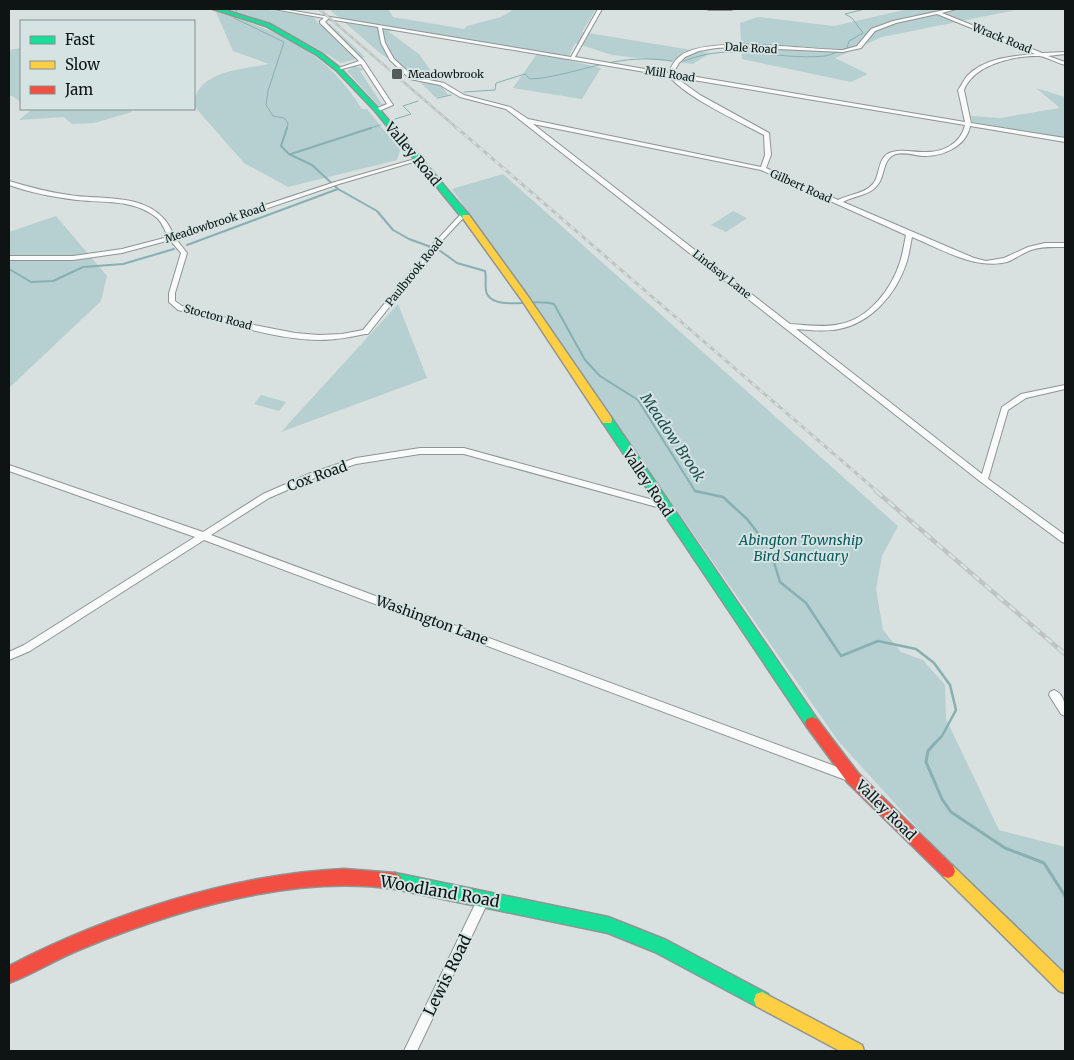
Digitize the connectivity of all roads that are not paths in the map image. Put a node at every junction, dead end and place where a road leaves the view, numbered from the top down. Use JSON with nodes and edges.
{"nodes":[{"id":1,"x":216,"y":9,"type":"edge"},
{"id":2,"x":276,"y":9,"type":"edge"},
{"id":3,"x":600,"y":9,"type":"edge"},
{"id":4,"x":709,"y":9,"type":"edge"},
{"id":5,"x":715,"y":9,"type":"edge"},
{"id":6,"x":731,"y":9,"type":"edge"},
{"id":7,"x":954,"y":9,"type":"edge"},
{"id":8,"x":938,"y":12,"type":"junction"},
{"id":9,"x":327,"y":18,"type":"junction"},
{"id":10,"x":380,"y":27,"type":"junction"},
{"id":11,"x":1065,"y":53,"type":"edge"},
{"id":12,"x":1043,"y":55,"type":"junction"},
{"id":13,"x":572,"y":59,"type":"junction"},
{"id":14,"x":362,"y":62,"type":"junction"},
{"id":15,"x":1065,"y":64,"type":"edge"},
{"id":16,"x":338,"y":68,"type":"junction"},
{"id":17,"x":670,"y":74,"type":"junction"},
{"id":18,"x":377,"y":110,"type":"junction"},
{"id":19,"x":525,"y":120,"type":"junction"},
{"id":20,"x":968,"y":124,"type":"junction"},
{"id":21,"x":1065,"y":140,"type":"edge"},
{"id":22,"x":417,"y":160,"type":"junction"},
{"id":23,"x":763,"y":169,"type":"junction"},
{"id":24,"x":9,"y":183,"type":"edge"},
{"id":25,"x":839,"y":202,"type":"junction"},
{"id":26,"x":464,"y":214,"type":"junction"},
{"id":27,"x":909,"y":234,"type":"junction"},
{"id":28,"x":172,"y":238,"type":"junction"},
{"id":29,"x":1065,"y":245,"type":"edge"},
{"id":30,"x":9,"y":258,"type":"edge"},
{"id":31,"x":788,"y":326,"type":"junction"},
{"id":32,"x":365,"y":332,"type":"joint"},
{"id":33,"x":1065,"y":387,"type":"edge"},
{"id":34,"x":9,"y":468,"type":"edge"},
{"id":35,"x":984,"y":480,"type":"junction"},
{"id":36,"x":664,"y":506,"type":"junction"},
{"id":37,"x":204,"y":536,"type":"junction"},
{"id":38,"x":1065,"y":540,"type":"edge"},
{"id":39,"x":9,"y":656,"type":"edge"},
{"id":40,"x":1054,"y":695,"type":"dead end"},
{"id":41,"x":1065,"y":710,"type":"edge"},
{"id":42,"x":853,"y":778,"type":"junction"},
{"id":43,"x":484,"y":898,"type":"junction"},
{"id":44,"x":9,"y":975,"type":"edge"},
{"id":45,"x":1065,"y":985,"type":"edge"},
{"id":46,"x":410,"y":1051,"type":"edge"},
{"id":47,"x":856,"y":1051,"type":"edge"}],
"edges":[{"from":1,"to":16,"type":"main road","name":"Valley Road"},
{"from":2,"to":9,"type":"street","name":"Mill Road"},
{"from":3,"to":13,"type":"street"},
{"from":4,"to":5,"type":"street"},
{"from":5,"to":6,"type":"street"},
{"from":7,"to":8,"type":"street","name":"Dale Road"},
{"from":8,"to":12,"type":"street","name":"Wrack Road"},
{"from":8,"to":17,"type":"street","name":"Dale Road"},
{"from":9,"to":10,"type":"street","name":"Mill Road"},
{"from":9,"to":14,"type":"street"},
{"from":10,"to":13,"type":"street","name":"Mill Road"},
{"from":10,"to":19,"type":"street","name":"Lindsay Lane"},
{"from":11,"to":12,"type":"street"},
{"from":12,"to":15,"type":"street","name":"Wrack Road"},
{"from":12,"to":20,"type":"street"},
{"from":13,"to":17,"type":"street","name":"Mill Road"},
{"from":14,"to":16,"type":"street"},
{"from":14,"to":18,"type":"street"},
{"from":16,"to":18,"type":"main road","name":"Valley Road"},
{"from":17,"to":20,"type":"street","name":"Mill Road"},
{"from":17,"to":23,"type":"street"},
{"from":18,"to":22,"type":"main road","name":"Valley Road"},
{"from":19,"to":23,"type":"street","name":"Gilbert Road"},
{"from":19,"to":31,"type":"street","name":"Lindsay Lane"},
{"from":20,"to":21,"type":"street","name":"Mill Road"},
{"from":20,"to":25,"type":"street"},
{"from":22,"to":26,"type":"main road","name":"Valley Road"},
{"from":22,"to":28,"type":"street","name":"Meadowbrook Road"},
{"from":23,"to":25,"type":"street","name":"Gilbert Road"},
{"from":24,"to":28,"type":"street","name":"Stocton Road"},
{"from":25,"to":27,"type":"street","name":"Gilbert Road"},
{"from":26,"to":32,"type":"street","name":"Paulbrook Road"},
{"from":26,"to":36,"type":"main road","name":"Valley Road"},
{"from":27,"to":29,"type":"street","name":"Gilbert Road"},
{"from":27,"to":31,"type":"street"},
{"from":28,"to":30,"type":"street","name":"Meadowbrook Road"},
{"from":28,"to":32,"type":"street","name":"Stocton Road"},
{"from":31,"to":35,"type":"street","name":"Lindsay Lane"},
{"from":33,"to":35,"type":"street"},
{"from":34,"to":37,"type":"street","name":"Washington Lane"},
{"from":35,"to":38,"type":"street","name":"Lindsay Lane"},
{"from":36,"to":37,"type":"street","name":"Cox Road"},
{"from":36,"to":42,"type":"main road","name":"Valley Road"},
{"from":37,"to":39,"type":"street","name":"Cox Road"},
{"from":37,"to":42,"type":"street","name":"Washington Lane"},
{"from":40,"to":41,"type":"street"},
{"from":42,"to":45,"type":"main road","name":"Valley Road"},
{"from":43,"to":44,"type":"main road","name":"Woodland Road"},
{"from":43,"to":46,"type":"street","name":"Lewis Road"},
{"from":43,"to":47,"type":"main road","name":"Woodland Road"}]}
